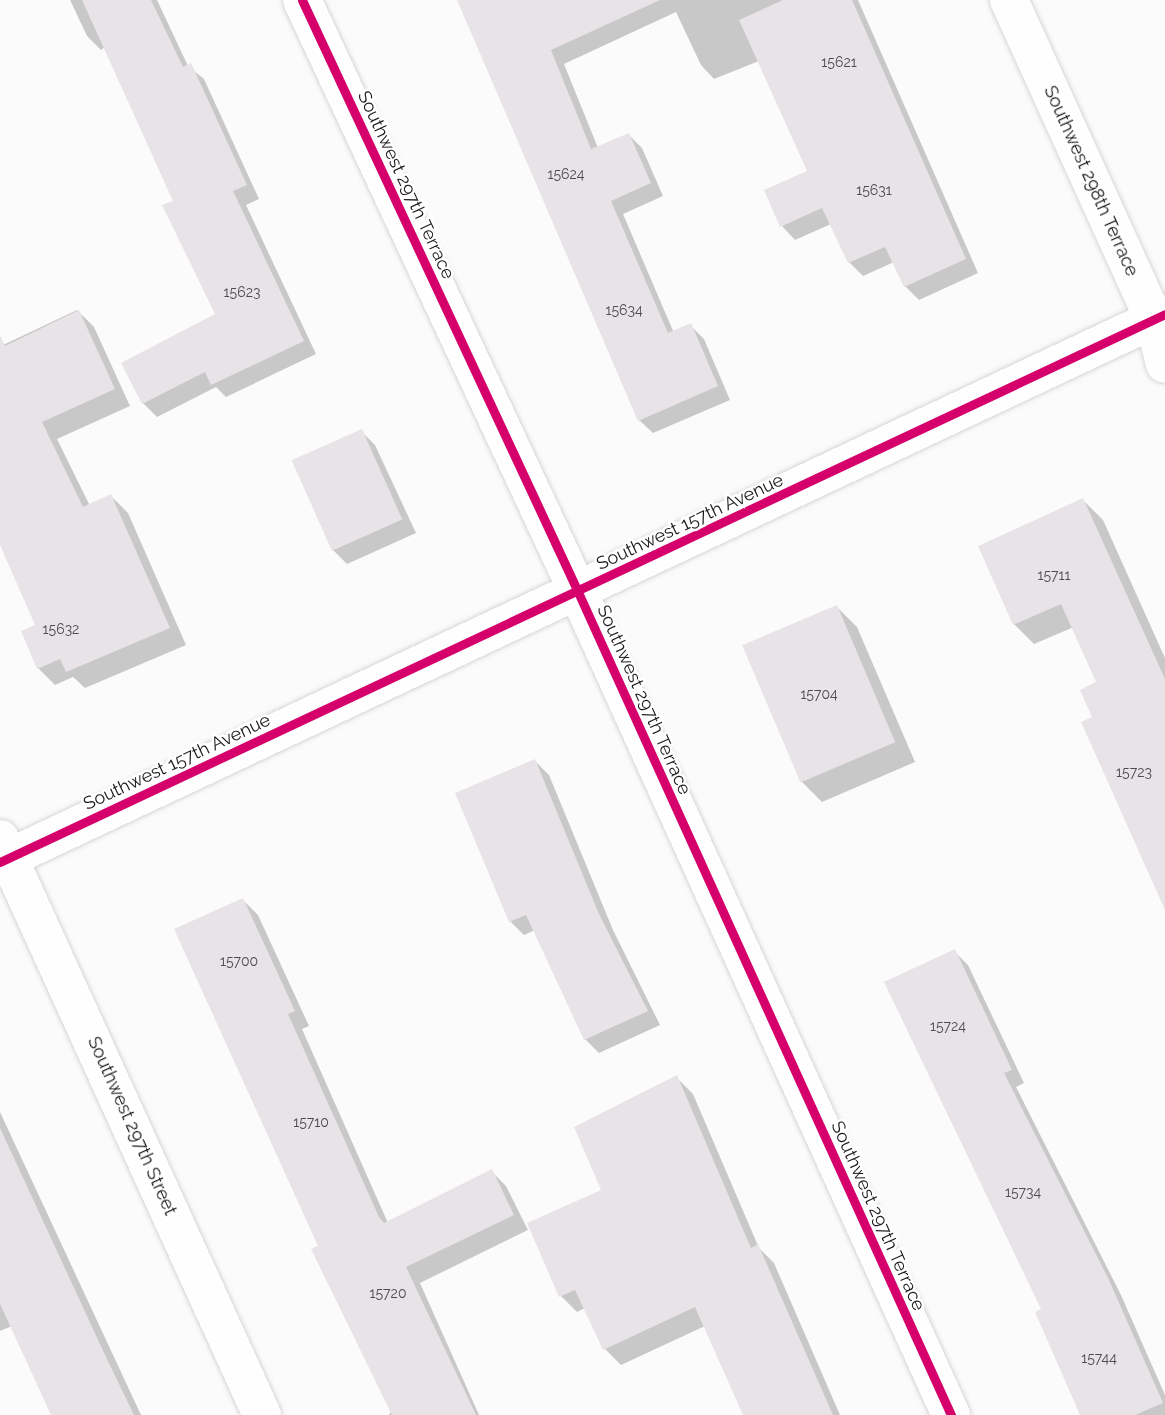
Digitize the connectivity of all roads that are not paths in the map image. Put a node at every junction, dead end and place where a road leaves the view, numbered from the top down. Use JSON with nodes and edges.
{"nodes":[{"id":1,"x":302,"y":0,"type":"edge"},
{"id":2,"x":1009,"y":0,"type":"edge"},
{"id":3,"x":1160,"y":316,"type":"edge"},
{"id":4,"x":1165,"y":364,"type":"edge"},
{"id":5,"x":578,"y":592,"type":"junction"},
{"id":6,"x":4,"y":853,"type":"edge"},
{"id":7,"x":262,"y":1415,"type":"edge"},
{"id":8,"x":951,"y":1415,"type":"edge"}],
"edges":[{"from":1,"to":5,"type":"street","name":"Southwest 297th Terrace"},
{"from":2,"to":3,"type":"street","name":"Southwest 298th Terrace"},
{"from":3,"to":4,"type":"street","name":"Southwest 298th Terrace"},
{"from":3,"to":5,"type":"street","name":"Southwest 157th Avenue"},
{"from":5,"to":6,"type":"street","name":"Southwest 157th Avenue"},
{"from":5,"to":8,"type":"street","name":"Southwest 297th Terrace"},
{"from":6,"to":7,"type":"street","name":"Southwest 297th Street"}]}
